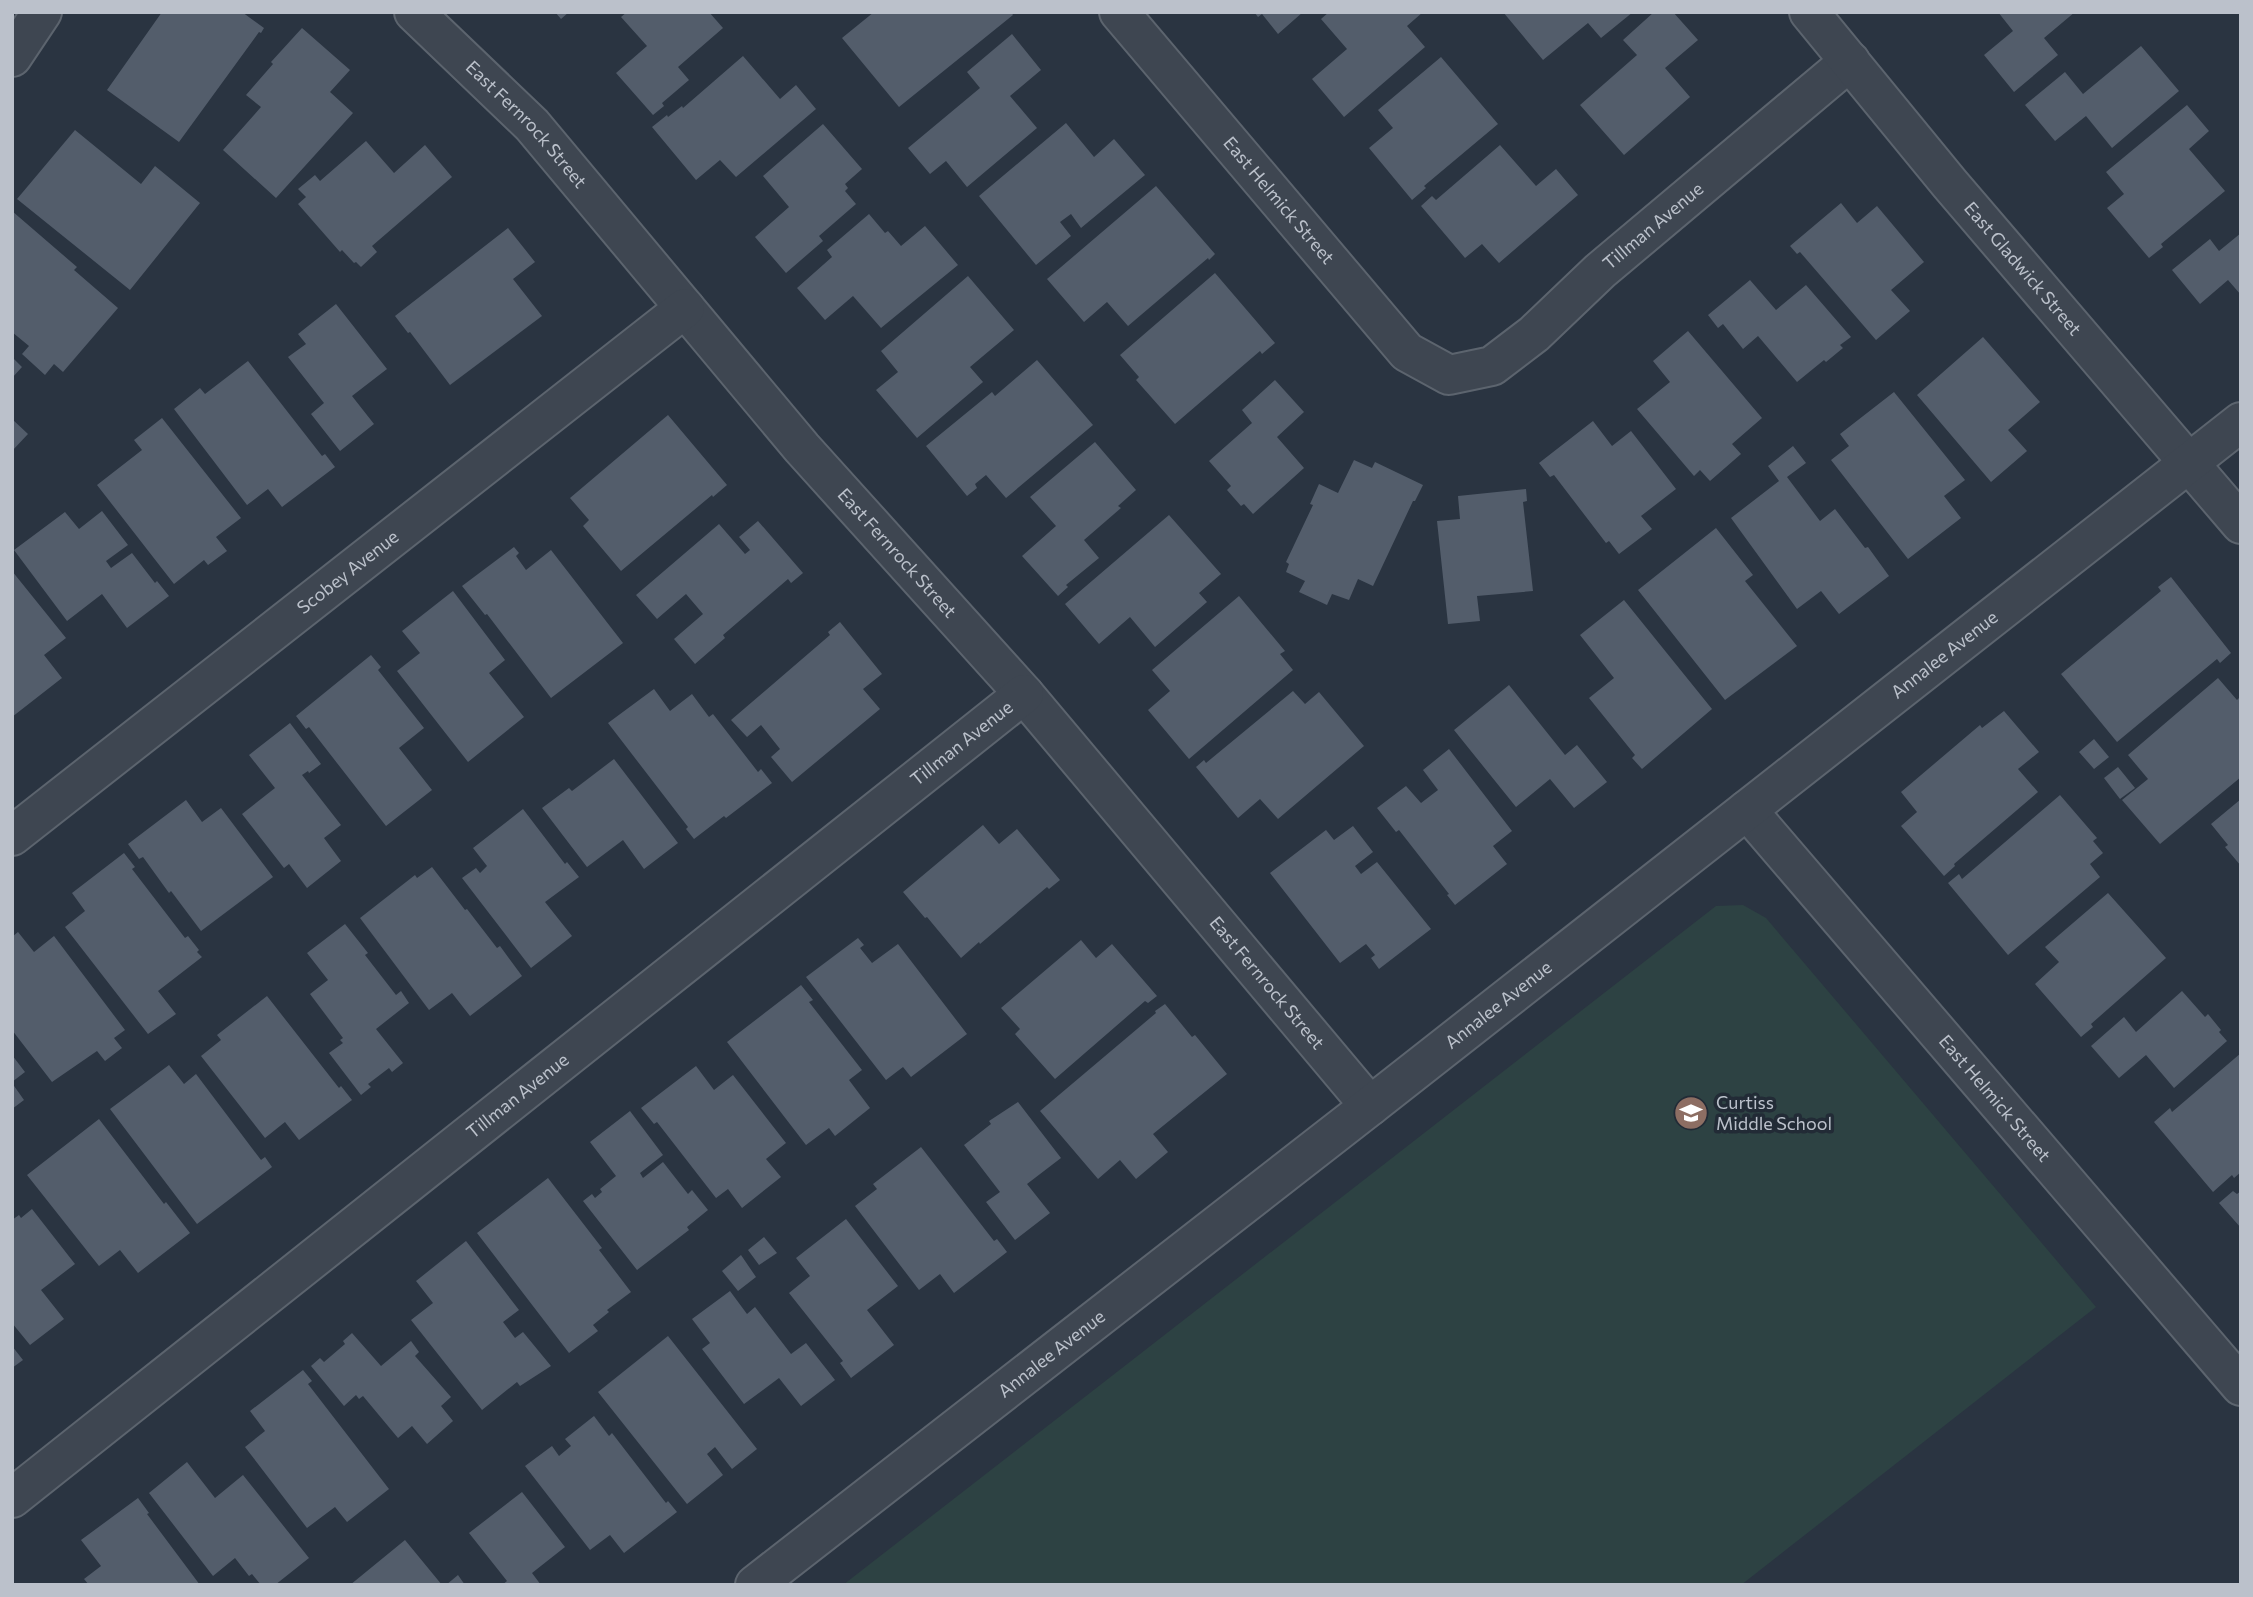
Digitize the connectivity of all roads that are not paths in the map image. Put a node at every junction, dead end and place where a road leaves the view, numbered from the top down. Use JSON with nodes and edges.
{"nodes":[{"id":1,"x":42,"y":12,"type":"edge"},
{"id":2,"x":414,"y":12,"type":"edge"},
{"id":3,"x":1119,"y":12,"type":"edge"},
{"id":4,"x":1809,"y":12,"type":"edge"},
{"id":5,"x":12,"y":57,"type":"edge"},
{"id":6,"x":1850,"y":61,"type":"junction"},
{"id":7,"x":685,"y":308,"type":"junction"},
{"id":8,"x":1449,"y":375,"type":"joint"},
{"id":9,"x":2241,"y":422,"type":"edge"},
{"id":10,"x":2189,"y":462,"type":"junction"},
{"id":11,"x":2241,"y":524,"type":"edge"},
{"id":12,"x":1024,"y":694,"type":"junction"},
{"id":13,"x":1747,"y":810,"type":"junction"},
{"id":14,"x":12,"y":836,"type":"edge"},
{"id":15,"x":1370,"y":1106,"type":"junction"},
{"id":16,"x":2241,"y":1386,"type":"edge"},
{"id":17,"x":12,"y":1498,"type":"edge"},
{"id":18,"x":755,"y":1585,"type":"edge"}],
"edges":[{"from":1,"to":5,"type":"street"},
{"from":2,"to":7,"type":"street","name":"East Fernrock Street"},
{"from":3,"to":8,"type":"street","name":"East Helmick Street"},
{"from":4,"to":6,"type":"street","name":"East Gladwick Street"},
{"from":6,"to":8,"type":"street","name":"Tillman Avenue"},
{"from":6,"to":10,"type":"street","name":"East Gladwick Street"},
{"from":7,"to":12,"type":"street","name":"East Fernrock Street"},
{"from":7,"to":14,"type":"street","name":"Scobey Avenue"},
{"from":9,"to":10,"type":"street","name":"Annalee Avenue"},
{"from":10,"to":11,"type":"street","name":"East Gladwick Street"},
{"from":10,"to":13,"type":"street","name":"Annalee Avenue"},
{"from":12,"to":15,"type":"street","name":"East Fernrock Street"},
{"from":12,"to":17,"type":"street","name":"Tillman Avenue"},
{"from":13,"to":15,"type":"street","name":"Annalee Avenue"},
{"from":13,"to":16,"type":"street","name":"East Helmick Street"},
{"from":15,"to":18,"type":"street","name":"Annalee Avenue"}]}
